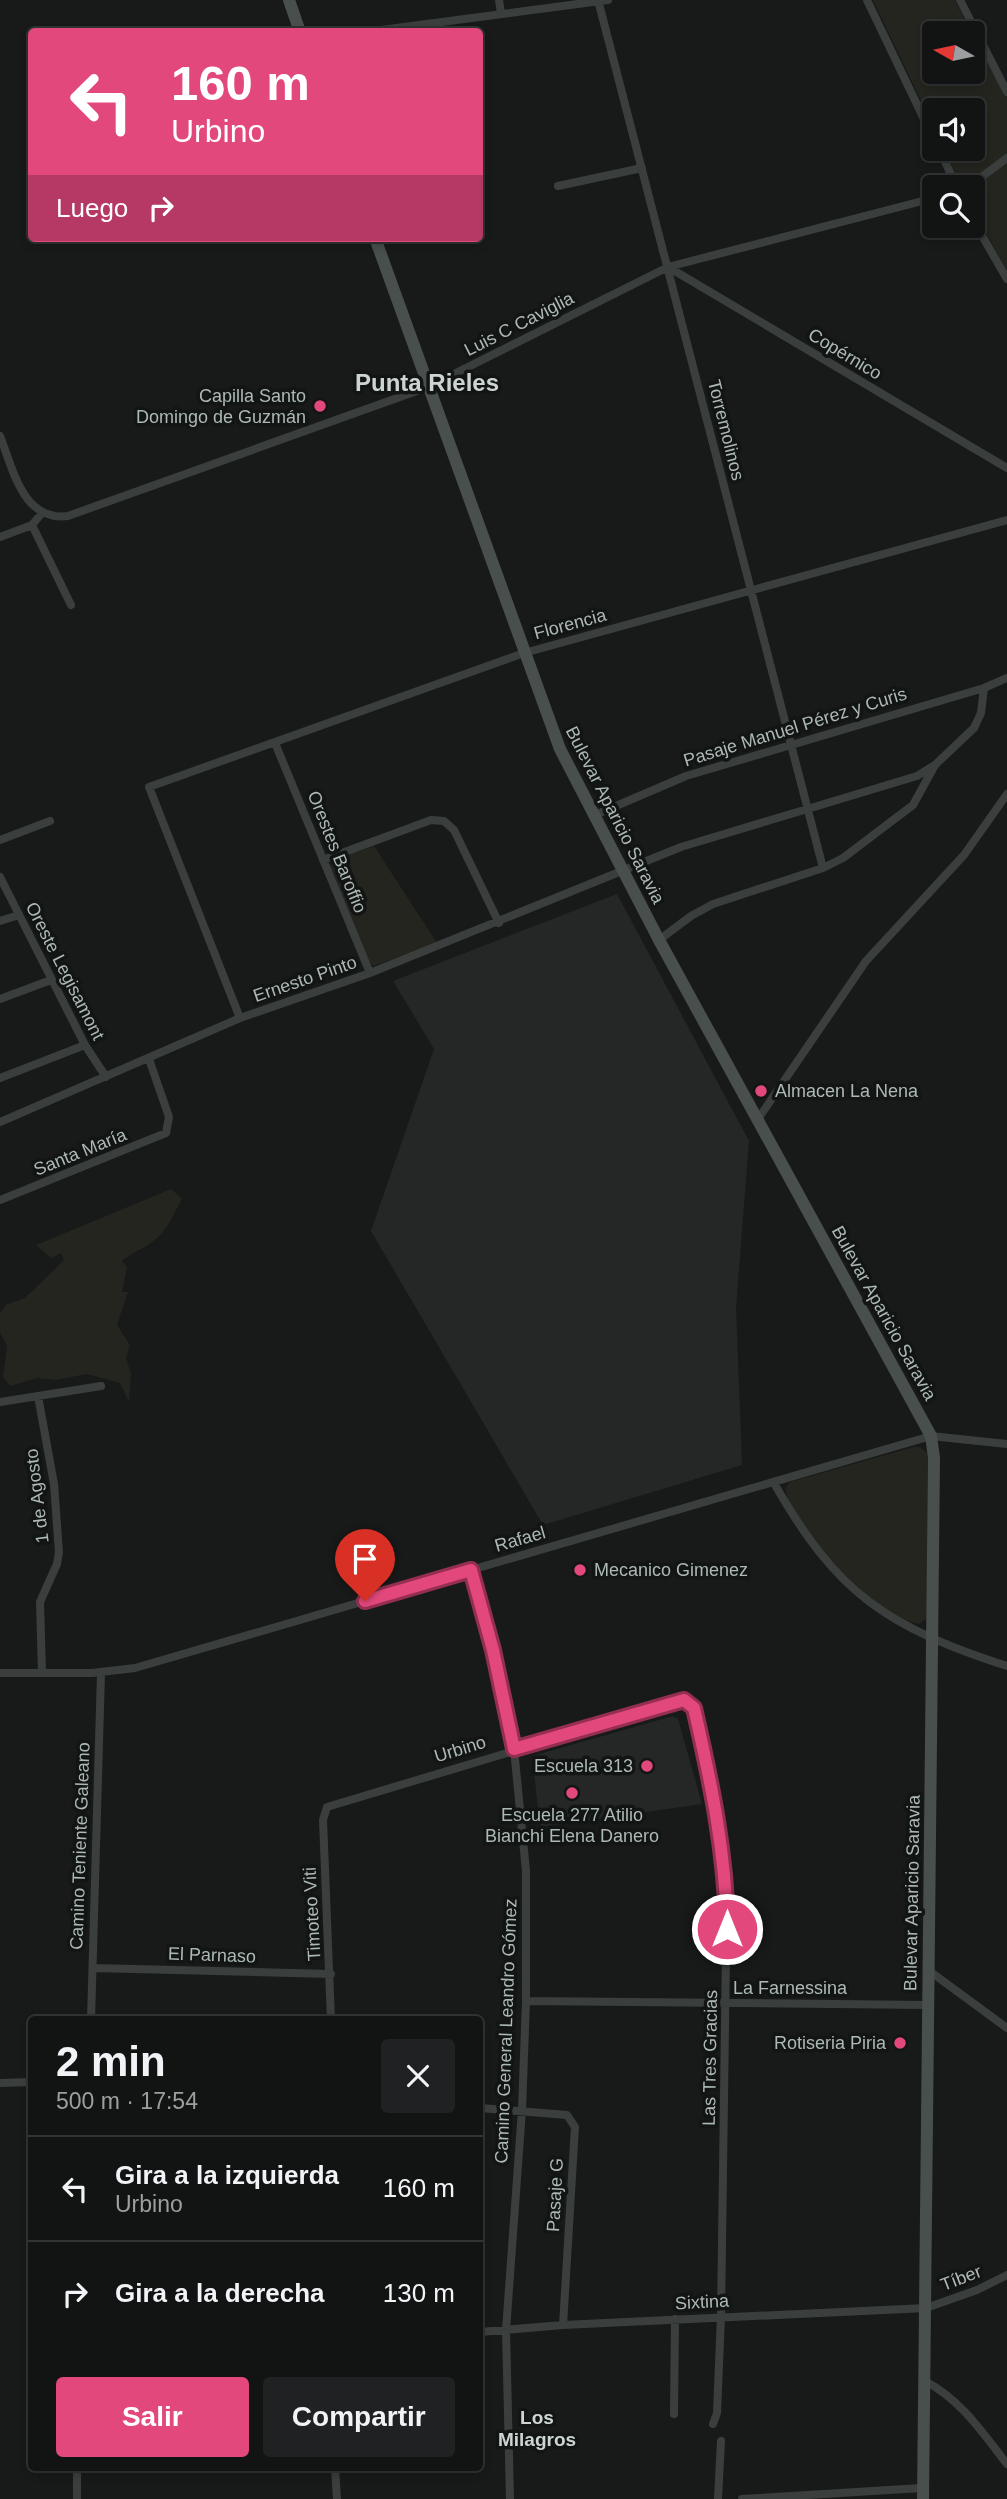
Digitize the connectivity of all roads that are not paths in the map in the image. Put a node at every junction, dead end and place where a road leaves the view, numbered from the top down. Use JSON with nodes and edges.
{"nodes":[{"id":1,"x":289,"y":0,"type":"edge"},
{"id":2,"x":499,"y":0,"type":"edge"},
{"id":3,"x":608,"y":0,"type":"edge"},
{"id":4,"x":867,"y":0,"type":"edge"},
{"id":5,"x":960,"y":0,"type":"edge"},
{"id":6,"x":598,"y":1,"type":"edge"},
{"id":7,"x":501,"y":14,"type":"junction"},
{"id":8,"x":299,"y":28,"type":"edge"},
{"id":9,"x":396,"y":28,"type":"edge"},
{"id":10,"x":1007,"y":92,"type":"edge"},
{"id":11,"x":922,"y":115,"type":"edge"},
{"id":12,"x":1007,"y":158,"type":"edge"},
{"id":13,"x":642,"y":168,"type":"junction"},
{"id":14,"x":984,"y":175,"type":"edge"},
{"id":15,"x":558,"y":186,"type":"dead end"},
{"id":16,"x":922,"y":201,"type":"edge"},
{"id":17,"x":983,"y":238,"type":"edge"},
{"id":18,"x":376,"y":242,"type":"edge"},
{"id":19,"x":668,"y":267,"type":"junction"},
{"id":20,"x":1007,"y":279,"type":"edge"},
{"id":21,"x":428,"y":387,"type":"junction"},
{"id":22,"x":0,"y":436,"type":"edge"},
{"id":23,"x":1007,"y":468,"type":"edge"},
{"id":24,"x":42,"y":513,"type":"junction"},
{"id":25,"x":1007,"y":520,"type":"edge"},
{"id":26,"x":32,"y":524,"type":"junction"},
{"id":27,"x":0,"y":537,"type":"edge"},
{"id":28,"x":751,"y":591,"type":"junction"},
{"id":29,"x":71,"y":605,"type":"dead end"},
{"id":30,"x":524,"y":653,"type":"junction"},
{"id":31,"x":1007,"y":678,"type":"edge"},
{"id":32,"x":984,"y":688,"type":"junction"},
{"id":33,"x":275,"y":743,"type":"junction"},
{"id":34,"x":791,"y":744,"type":"junction"},
{"id":35,"x":935,"y":765,"type":"junction"},
{"id":36,"x":1007,"y":794,"type":"edge"},
{"id":37,"x":807,"y":808,"type":"junction"},
{"id":38,"x":595,"y":815,"type":"junction"},
{"id":39,"x":50,"y":821,"type":"dead end"},
{"id":40,"x":0,"y":840,"type":"edge"},
{"id":41,"x":323,"y":860,"type":"junction"},
{"id":42,"x":823,"y":868,"type":"junction"},
{"id":43,"x":623,"y":872,"type":"junction"},
{"id":44,"x":0,"y":877,"type":"edge"},
{"id":45,"x":19,"y":915,"type":"junction"},
{"id":46,"x":0,"y":921,"type":"edge"},
{"id":47,"x":499,"y":923,"type":"junction"},
{"id":48,"x":660,"y":940,"type":"junction"},
{"id":49,"x":370,"y":973,"type":"junction"},
{"id":50,"x":51,"y":980,"type":"junction"},
{"id":51,"x":0,"y":999,"type":"edge"},
{"id":52,"x":240,"y":1018,"type":"junction"},
{"id":53,"x":85,"y":1045,"type":"junction"},
{"id":54,"x":149,"y":1059,"type":"junction"},
{"id":55,"x":106,"y":1077,"type":"junction"},
{"id":56,"x":0,"y":1078,"type":"edge"},
{"id":57,"x":758,"y":1119,"type":"junction"},
{"id":58,"x":0,"y":1122,"type":"edge"},
{"id":59,"x":0,"y":1200,"type":"edge"},
{"id":60,"x":102,"y":1387,"type":"dead end"},
{"id":61,"x":38,"y":1396,"type":"junction"},
{"id":62,"x":0,"y":1402,"type":"edge"},
{"id":63,"x":931,"y":1436,"type":"junction"},
{"id":64,"x":1007,"y":1444,"type":"edge"},
{"id":65,"x":774,"y":1483,"type":"junction"},
{"id":66,"x":471,"y":1570,"type":"junction"},
{"id":67,"x":932,"y":1638,"type":"junction"},
{"id":68,"x":1007,"y":1666,"type":"edge"},
{"id":69,"x":0,"y":1673,"type":"edge"},
{"id":70,"x":42,"y":1673,"type":"junction"},
{"id":71,"x":101,"y":1673,"type":"junction"},
{"id":72,"x":684,"y":1700,"type":"joint"},
{"id":73,"x":514,"y":1749,"type":"junction"},
{"id":74,"x":327,"y":1807,"type":"joint"},
{"id":75,"x":93,"y":1968,"type":"junction"},
{"id":76,"x":928,"y":1970,"type":"junction"},
{"id":77,"x":331,"y":1974,"type":"junction"},
{"id":78,"x":526,"y":2001,"type":"junction"},
{"id":79,"x":727,"y":2004,"type":"junction"},
{"id":80,"x":928,"y":2005,"type":"junction"},
{"id":81,"x":91,"y":2016,"type":"edge"},
{"id":82,"x":331,"y":2016,"type":"edge"},
{"id":83,"x":1007,"y":2028,"type":"edge"},
{"id":84,"x":0,"y":2082,"type":"edge"},
{"id":85,"x":28,"y":2082,"type":"edge"},
{"id":86,"x":483,"y":2108,"type":"edge"},
{"id":87,"x":522,"y":2110,"type":"junction"},
{"id":88,"x":1007,"y":2275,"type":"edge"},
{"id":89,"x":926,"y":2308,"type":"junction"},
{"id":90,"x":721,"y":2316,"type":"junction"},
{"id":91,"x":675,"y":2319,"type":"junction"},
{"id":92,"x":563,"y":2325,"type":"junction"},
{"id":93,"x":506,"y":2330,"type":"junction"},
{"id":94,"x":483,"y":2332,"type":"edge"},
{"id":95,"x":925,"y":2381,"type":"junction"},
{"id":96,"x":674,"y":2414,"type":"dead end"},
{"id":97,"x":713,"y":2424,"type":"dead end"},
{"id":98,"x":721,"y":2441,"type":"dead end"},
{"id":99,"x":1007,"y":2464,"type":"edge"},
{"id":100,"x":78,"y":2471,"type":"edge"},
{"id":101,"x":335,"y":2471,"type":"edge"},
{"id":102,"x":922,"y":2494,"type":"edge"},
{"id":103,"x":77,"y":2499,"type":"edge"},
{"id":104,"x":337,"y":2499,"type":"edge"},
{"id":105,"x":510,"y":2499,"type":"edge"},
{"id":106,"x":718,"y":2499,"type":"edge"},
{"id":107,"x":742,"y":2499,"type":"edge"}],
"edges":[{"from":1,"to":8,"type":"street"},
{"from":2,"to":7,"type":"street"},
{"from":3,"to":6,"type":"street"},
{"from":4,"to":11,"type":"street"},
{"from":5,"to":10,"type":"street"},
{"from":6,"to":7,"type":"street"},
{"from":6,"to":13,"type":"street","name":"Torremolinos"},
{"from":7,"to":9,"type":"street"},
{"from":12,"to":14,"type":"street"},
{"from":13,"to":15,"type":"street"},
{"from":13,"to":19,"type":"street","name":"Torremolinos"},
{"from":16,"to":19,"type":"street","name":"Luis C Caviglia"},
{"from":17,"to":20,"type":"street"},
{"from":18,"to":21,"type":"street","name":"Bulevar Aparicio Saravia"},
{"from":19,"to":21,"type":"street","name":"Luis C Caviglia"},
{"from":19,"to":23,"type":"street","name":"Copérnico"},
{"from":19,"to":28,"type":"street","name":"Torremolinos"},
{"from":21,"to":24,"type":"street","name":"Luis C Caviglia"},
{"from":21,"to":30,"type":"street","name":"Bulevar Aparicio Saravia"},
{"from":22,"to":24,"type":"street"},
{"from":24,"to":26,"type":"street"},
{"from":25,"to":28,"type":"street","name":"Florencia"},
{"from":26,"to":27,"type":"street"},
{"from":26,"to":29,"type":"street"},
{"from":28,"to":30,"type":"street","name":"Florencia"},
{"from":28,"to":34,"type":"street","name":"Torremolinos"},
{"from":30,"to":33,"type":"street","name":"Florencia"},
{"from":30,"to":38,"type":"street","name":"Bulevar Aparicio Saravia"},
{"from":31,"to":32,"type":"street","name":"Pasaje Manuel Pérez y Curis"},
{"from":32,"to":34,"type":"street","name":"Pasaje Manuel Pérez y Curis"},
{"from":32,"to":35,"type":"street"},
{"from":33,"to":41,"type":"street","name":"Orestes Baroffio"},
{"from":33,"to":52,"type":"street","name":"Florencia"},
{"from":34,"to":37,"type":"street","name":"Torremolinos"},
{"from":34,"to":38,"type":"street","name":"Pasaje Manuel Pérez y Curis"},
{"from":35,"to":37,"type":"street","name":"Ernesto Pinto"},
{"from":35,"to":42,"type":"street"},
{"from":36,"to":57,"type":"street"},
{"from":37,"to":42,"type":"street","name":"Torremolinos"},
{"from":37,"to":43,"type":"street","name":"Ernesto Pinto"},
{"from":38,"to":43,"type":"street","name":"Bulevar Aparicio Saravia"},
{"from":39,"to":40,"type":"street"},
{"from":41,"to":47,"type":"street"},
{"from":41,"to":49,"type":"street","name":"Orestes Baroffio"},
{"from":42,"to":48,"type":"street"},
{"from":43,"to":47,"type":"street","name":"Ernesto Pinto"},
{"from":43,"to":48,"type":"street","name":"Bulevar Aparicio Saravia"},
{"from":44,"to":45,"type":"street","name":"Oreste Legisamont"},
{"from":45,"to":46,"type":"street"},
{"from":45,"to":50,"type":"street","name":"Oreste Legisamont"},
{"from":47,"to":49,"type":"street","name":"Ernesto Pinto"},
{"from":48,"to":57,"type":"street","name":"Bulevar Aparicio Saravia"},
{"from":49,"to":52,"type":"street","name":"Ernesto Pinto"},
{"from":50,"to":51,"type":"street"},
{"from":50,"to":53,"type":"street","name":"Oreste Legisamont"},
{"from":52,"to":54,"type":"street","name":"Ernesto Pinto"},
{"from":53,"to":55,"type":"street","name":"Oreste Legisamont"},
{"from":53,"to":56,"type":"street"},
{"from":54,"to":55,"type":"street","name":"Ernesto Pinto"},
{"from":54,"to":59,"type":"street","name":"Santa María"},
{"from":55,"to":58,"type":"street","name":"Ernesto Pinto"},
{"from":57,"to":63,"type":"street","name":"Bulevar Aparicio Saravia"},
{"from":60,"to":61,"type":"street"},
{"from":61,"to":62,"type":"street"},
{"from":61,"to":70,"type":"street","name":"1 de Agosto"},
{"from":63,"to":64,"type":"street","name":"Rafael"},
{"from":63,"to":65,"type":"street","name":"Rafael"},
{"from":63,"to":67,"type":"street","name":"Bulevar Aparicio Saravia"},
{"from":65,"to":66,"type":"street","name":"Rafael"},
{"from":65,"to":67,"type":"street"},
{"from":66,"to":71,"type":"street","name":"Rafael"},
{"from":66,"to":73,"type":"street","name":"Camino General Leandro Gómez"},
{"from":67,"to":68,"type":"street"},
{"from":67,"to":76,"type":"street","name":"Bulevar Aparicio Saravia"},
{"from":69,"to":70,"type":"street","name":"Rafael"},
{"from":70,"to":71,"type":"street","name":"Rafael"},
{"from":71,"to":75,"type":"street","name":"Camino Teniente Galeano"},
{"from":72,"to":73,"type":"street","name":"Urbino"},
{"from":72,"to":79,"type":"street","name":"Las Tres Gracias"},
{"from":73,"to":74,"type":"street","name":"Urbino"},
{"from":73,"to":78,"type":"street","name":"Camino General Leandro Gómez"},
{"from":74,"to":77,"type":"street","name":"Timoteo Viti"},
{"from":75,"to":77,"type":"street","name":"El Parnaso"},
{"from":75,"to":81,"type":"street","name":"Camino Teniente Galeano"},
{"from":76,"to":80,"type":"street","name":"Bulevar Aparicio Saravia"},
{"from":76,"to":83,"type":"street"},
{"from":77,"to":82,"type":"street","name":"Timoteo Viti"},
{"from":78,"to":79,"type":"street","name":"La Farnessina"},
{"from":78,"to":87,"type":"street","name":"Camino General Leandro Gómez"},
{"from":79,"to":80,"type":"street","name":"La Farnessina"},
{"from":79,"to":90,"type":"street","name":"Las Tres Gracias"},
{"from":80,"to":89,"type":"street","name":"Bulevar Aparicio Saravia"},
{"from":84,"to":85,"type":"street"},
{"from":86,"to":87,"type":"street","name":"Pasaje G"},
{"from":87,"to":92,"type":"street","name":"Pasaje G"},
{"from":87,"to":93,"type":"street","name":"Camino General Leandro Gómez"},
{"from":88,"to":89,"type":"street","name":"Tíber"},
{"from":89,"to":90,"type":"street","name":"Sixtina"},
{"from":89,"to":95,"type":"street","name":"Bulevar Aparicio Saravia"},
{"from":90,"to":91,"type":"street","name":"Sixtina"},
{"from":90,"to":97,"type":"street","name":"Las Tres Gracias"},
{"from":91,"to":92,"type":"street","name":"Sixtina"},
{"from":91,"to":96,"type":"street"},
{"from":92,"to":93,"type":"street","name":"Sixtina"},
{"from":93,"to":94,"type":"street","name":"Sixtina"},
{"from":93,"to":105,"type":"street","name":"Camino General Leandro Gómez"},
{"from":95,"to":99,"type":"street"},
{"from":95,"to":102,"type":"street","name":"Bulevar Aparicio Saravia"},
{"from":98,"to":106,"type":"street"},
{"from":100,"to":103,"type":"street"},
{"from":101,"to":104,"type":"street"},
{"from":102,"to":107,"type":"street"}]}
